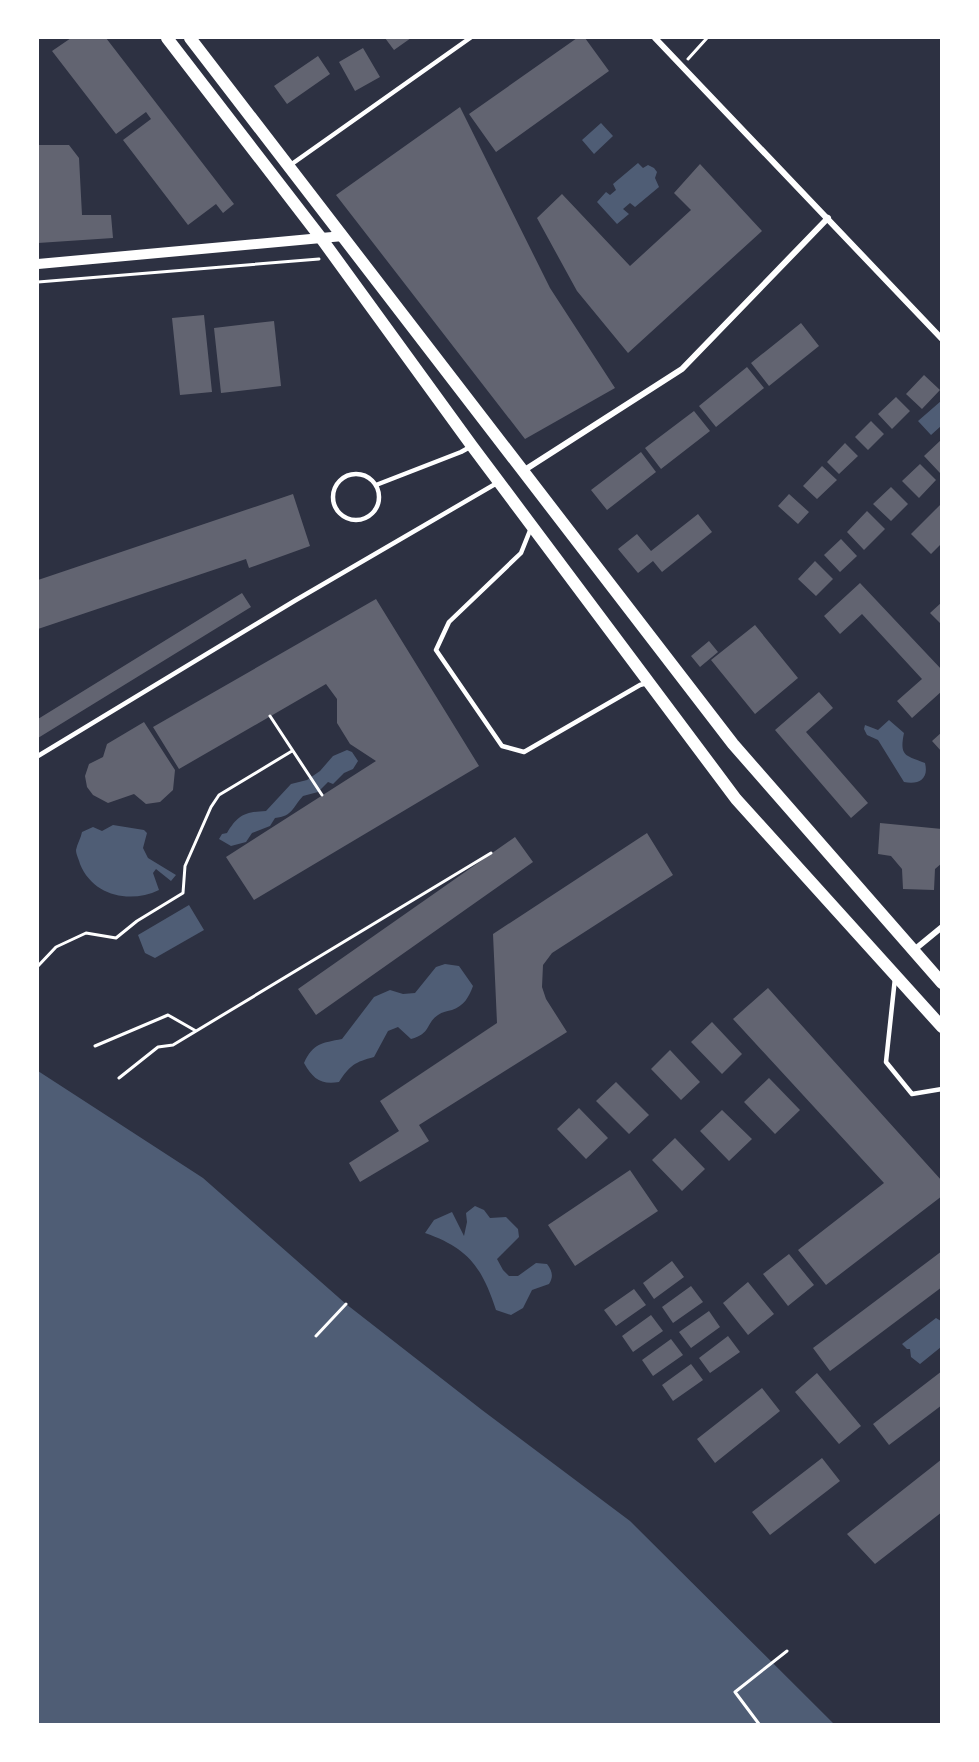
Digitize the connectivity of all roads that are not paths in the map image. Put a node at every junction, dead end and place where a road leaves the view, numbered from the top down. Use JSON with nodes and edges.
{"nodes":[{"id":1,"x":166,"y":38,"type":"edge"},
{"id":2,"x":190,"y":38,"type":"edge"},
{"id":3,"x":470,"y":38,"type":"edge"},
{"id":4,"x":655,"y":38,"type":"edge"},
{"id":5,"x":289,"y":166,"type":"junction"},
{"id":6,"x":828,"y":218,"type":"junction"},
{"id":7,"x":343,"y":236,"type":"junction"},
{"id":8,"x":321,"y":238,"type":"junction"},
{"id":9,"x":38,"y":264,"type":"edge"},
{"id":10,"x":942,"y":339,"type":"edge"},
{"id":11,"x":472,"y":446,"type":"junction"},
{"id":12,"x":523,"y":471,"type":"junction"},
{"id":13,"x":499,"y":482,"type":"junction"},
{"id":14,"x":376,"y":485,"type":"junction"},
{"id":15,"x":531,"y":525,"type":"junction"},
{"id":16,"x":649,"y":682,"type":"junction"},
{"id":17,"x":38,"y":756,"type":"edge"},
{"id":18,"x":942,"y":927,"type":"edge"},
{"id":19,"x":913,"y":951,"type":"junction"},
{"id":20,"x":895,"y":975,"type":"junction"},
{"id":21,"x":942,"y":984,"type":"edge"},
{"id":22,"x":942,"y":1027,"type":"edge"},
{"id":23,"x":942,"y":1089,"type":"edge"}],
"edges":[{"from":1,"to":8,"type":"main road"},
{"from":2,"to":5,"type":"main road"},
{"from":3,"to":5,"type":"lane"},
{"from":4,"to":6,"type":"street"},
{"from":5,"to":7,"type":"main road"},
{"from":6,"to":10,"type":"street"},
{"from":6,"to":12,"type":"street"},
{"from":7,"to":8,"type":"street"},
{"from":7,"to":12,"type":"main road"},
{"from":8,"to":9,"type":"street"},
{"from":8,"to":11,"type":"main road"},
{"from":11,"to":13,"type":"main road"},
{"from":11,"to":14,"type":"lane"},
{"from":12,"to":19,"type":"main road"},
{"from":13,"to":15,"type":"main road"},
{"from":13,"to":17,"type":"lane"},
{"from":14,"to":14,"type":"lane"},
{"from":15,"to":16,"type":"main road"},
{"from":15,"to":16,"type":"lane"},
{"from":16,"to":20,"type":"main road"},
{"from":18,"to":19,"type":"street"},
{"from":19,"to":21,"type":"main road"},
{"from":20,"to":22,"type":"main road"},
{"from":20,"to":23,"type":"lane"}]}
